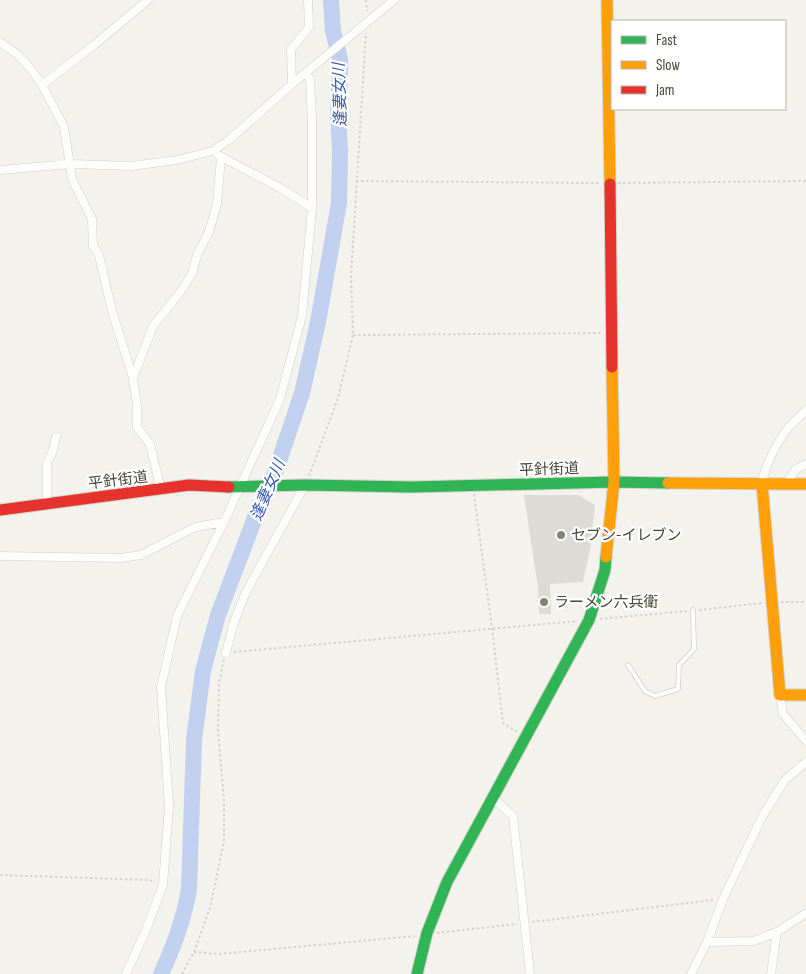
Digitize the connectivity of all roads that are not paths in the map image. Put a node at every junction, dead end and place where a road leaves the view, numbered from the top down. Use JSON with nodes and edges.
{"nodes":[{"id":1,"x":148,"y":0,"type":"edge"},
{"id":2,"x":308,"y":0,"type":"edge"},
{"id":3,"x":394,"y":0,"type":"edge"},
{"id":4,"x":607,"y":0,"type":"edge"},
{"id":5,"x":0,"y":42,"type":"edge"},
{"id":6,"x":306,"y":73,"type":"junction"},
{"id":7,"x":292,"y":84,"type":"junction"},
{"id":8,"x":42,"y":85,"type":"junction"},
{"id":9,"x":212,"y":151,"type":"junction"},
{"id":10,"x":221,"y":158,"type":"junction"},
{"id":11,"x":71,"y":164,"type":"junction"},
{"id":12,"x":0,"y":170,"type":"edge"},
{"id":13,"x":312,"y":208,"type":"junction"},
{"id":14,"x":134,"y":378,"type":"junction"},
{"id":15,"x":806,"y":410,"type":"edge"},
{"id":16,"x":56,"y":438,"type":"dead end"},
{"id":17,"x":806,"y":464,"type":"edge"},
{"id":18,"x":614,"y":482,"type":"junction"},
{"id":19,"x":762,"y":484,"type":"junction"},
{"id":20,"x":786,"y":484,"type":"junction"},
{"id":21,"x":806,"y":484,"type":"edge"},
{"id":22,"x":299,"y":486,"type":"junction"},
{"id":23,"x":240,"y":487,"type":"junction"},
{"id":24,"x":161,"y":490,"type":"junction"},
{"id":25,"x":48,"y":502,"type":"junction"},
{"id":26,"x":0,"y":510,"type":"edge"},
{"id":27,"x":224,"y":522,"type":"junction"},
{"id":28,"x":0,"y":556,"type":"edge"},
{"id":29,"x":693,"y":610,"type":"road end"},
{"id":30,"x":226,"y":653,"type":"road end"},
{"id":31,"x":628,"y":665,"type":"dead end"},
{"id":32,"x":780,"y":695,"type":"junction"},
{"id":33,"x":806,"y":695,"type":"edge"},
{"id":34,"x":806,"y":742,"type":"edge"},
{"id":35,"x":806,"y":762,"type":"edge"},
{"id":36,"x":493,"y":798,"type":"junction"},
{"id":37,"x":806,"y":913,"type":"edge"},
{"id":38,"x":777,"y":932,"type":"junction"},
{"id":39,"x":706,"y":942,"type":"junction"},
{"id":40,"x":126,"y":974,"type":"edge"},
{"id":41,"x":417,"y":974,"type":"edge"},
{"id":42,"x":530,"y":974,"type":"edge"},
{"id":43,"x":691,"y":974,"type":"edge"},
{"id":44,"x":771,"y":974,"type":"edge"}],
"edges":[{"from":1,"to":8,"type":"street"},
{"from":2,"to":7,"type":"street"},
{"from":3,"to":6,"type":"street"},
{"from":4,"to":18,"type":"street"},
{"from":5,"to":8,"type":"street"},
{"from":6,"to":7,"type":"street"},
{"from":6,"to":13,"type":"street"},
{"from":7,"to":9,"type":"street"},
{"from":8,"to":11,"type":"street"},
{"from":9,"to":10,"type":"street"},
{"from":9,"to":11,"type":"street"},
{"from":10,"to":13,"type":"street"},
{"from":10,"to":14,"type":"street"},
{"from":11,"to":12,"type":"street"},
{"from":11,"to":14,"type":"street"},
{"from":13,"to":23,"type":"street"},
{"from":14,"to":24,"type":"street"},
{"from":15,"to":19,"type":"street"},
{"from":16,"to":25,"type":"street"},
{"from":17,"to":20,"type":"street"},
{"from":18,"to":19,"type":"street","name":"平針街道"},
{"from":18,"to":22,"type":"street","name":"平針街道"},
{"from":18,"to":36,"type":"street"},
{"from":19,"to":20,"type":"street","name":"平針街道"},
{"from":19,"to":32,"type":"street"},
{"from":20,"to":21,"type":"street","name":"平針街道"},
{"from":22,"to":23,"type":"street","name":"平針街道"},
{"from":22,"to":30,"type":"street"},
{"from":23,"to":24,"type":"street","name":"平針街道"},
{"from":23,"to":27,"type":"street"},
{"from":24,"to":25,"type":"street","name":"平針街道"},
{"from":25,"to":26,"type":"street","name":"平針街道"},
{"from":27,"to":28,"type":"street"},
{"from":27,"to":40,"type":"street"},
{"from":29,"to":31,"type":"lane"},
{"from":32,"to":33,"type":"street"},
{"from":32,"to":34,"type":"street"},
{"from":35,"to":39,"type":"street"},
{"from":36,"to":41,"type":"street"},
{"from":36,"to":42,"type":"street"},
{"from":37,"to":38,"type":"street"},
{"from":38,"to":39,"type":"street"},
{"from":38,"to":44,"type":"street"},
{"from":39,"to":43,"type":"street"}]}
